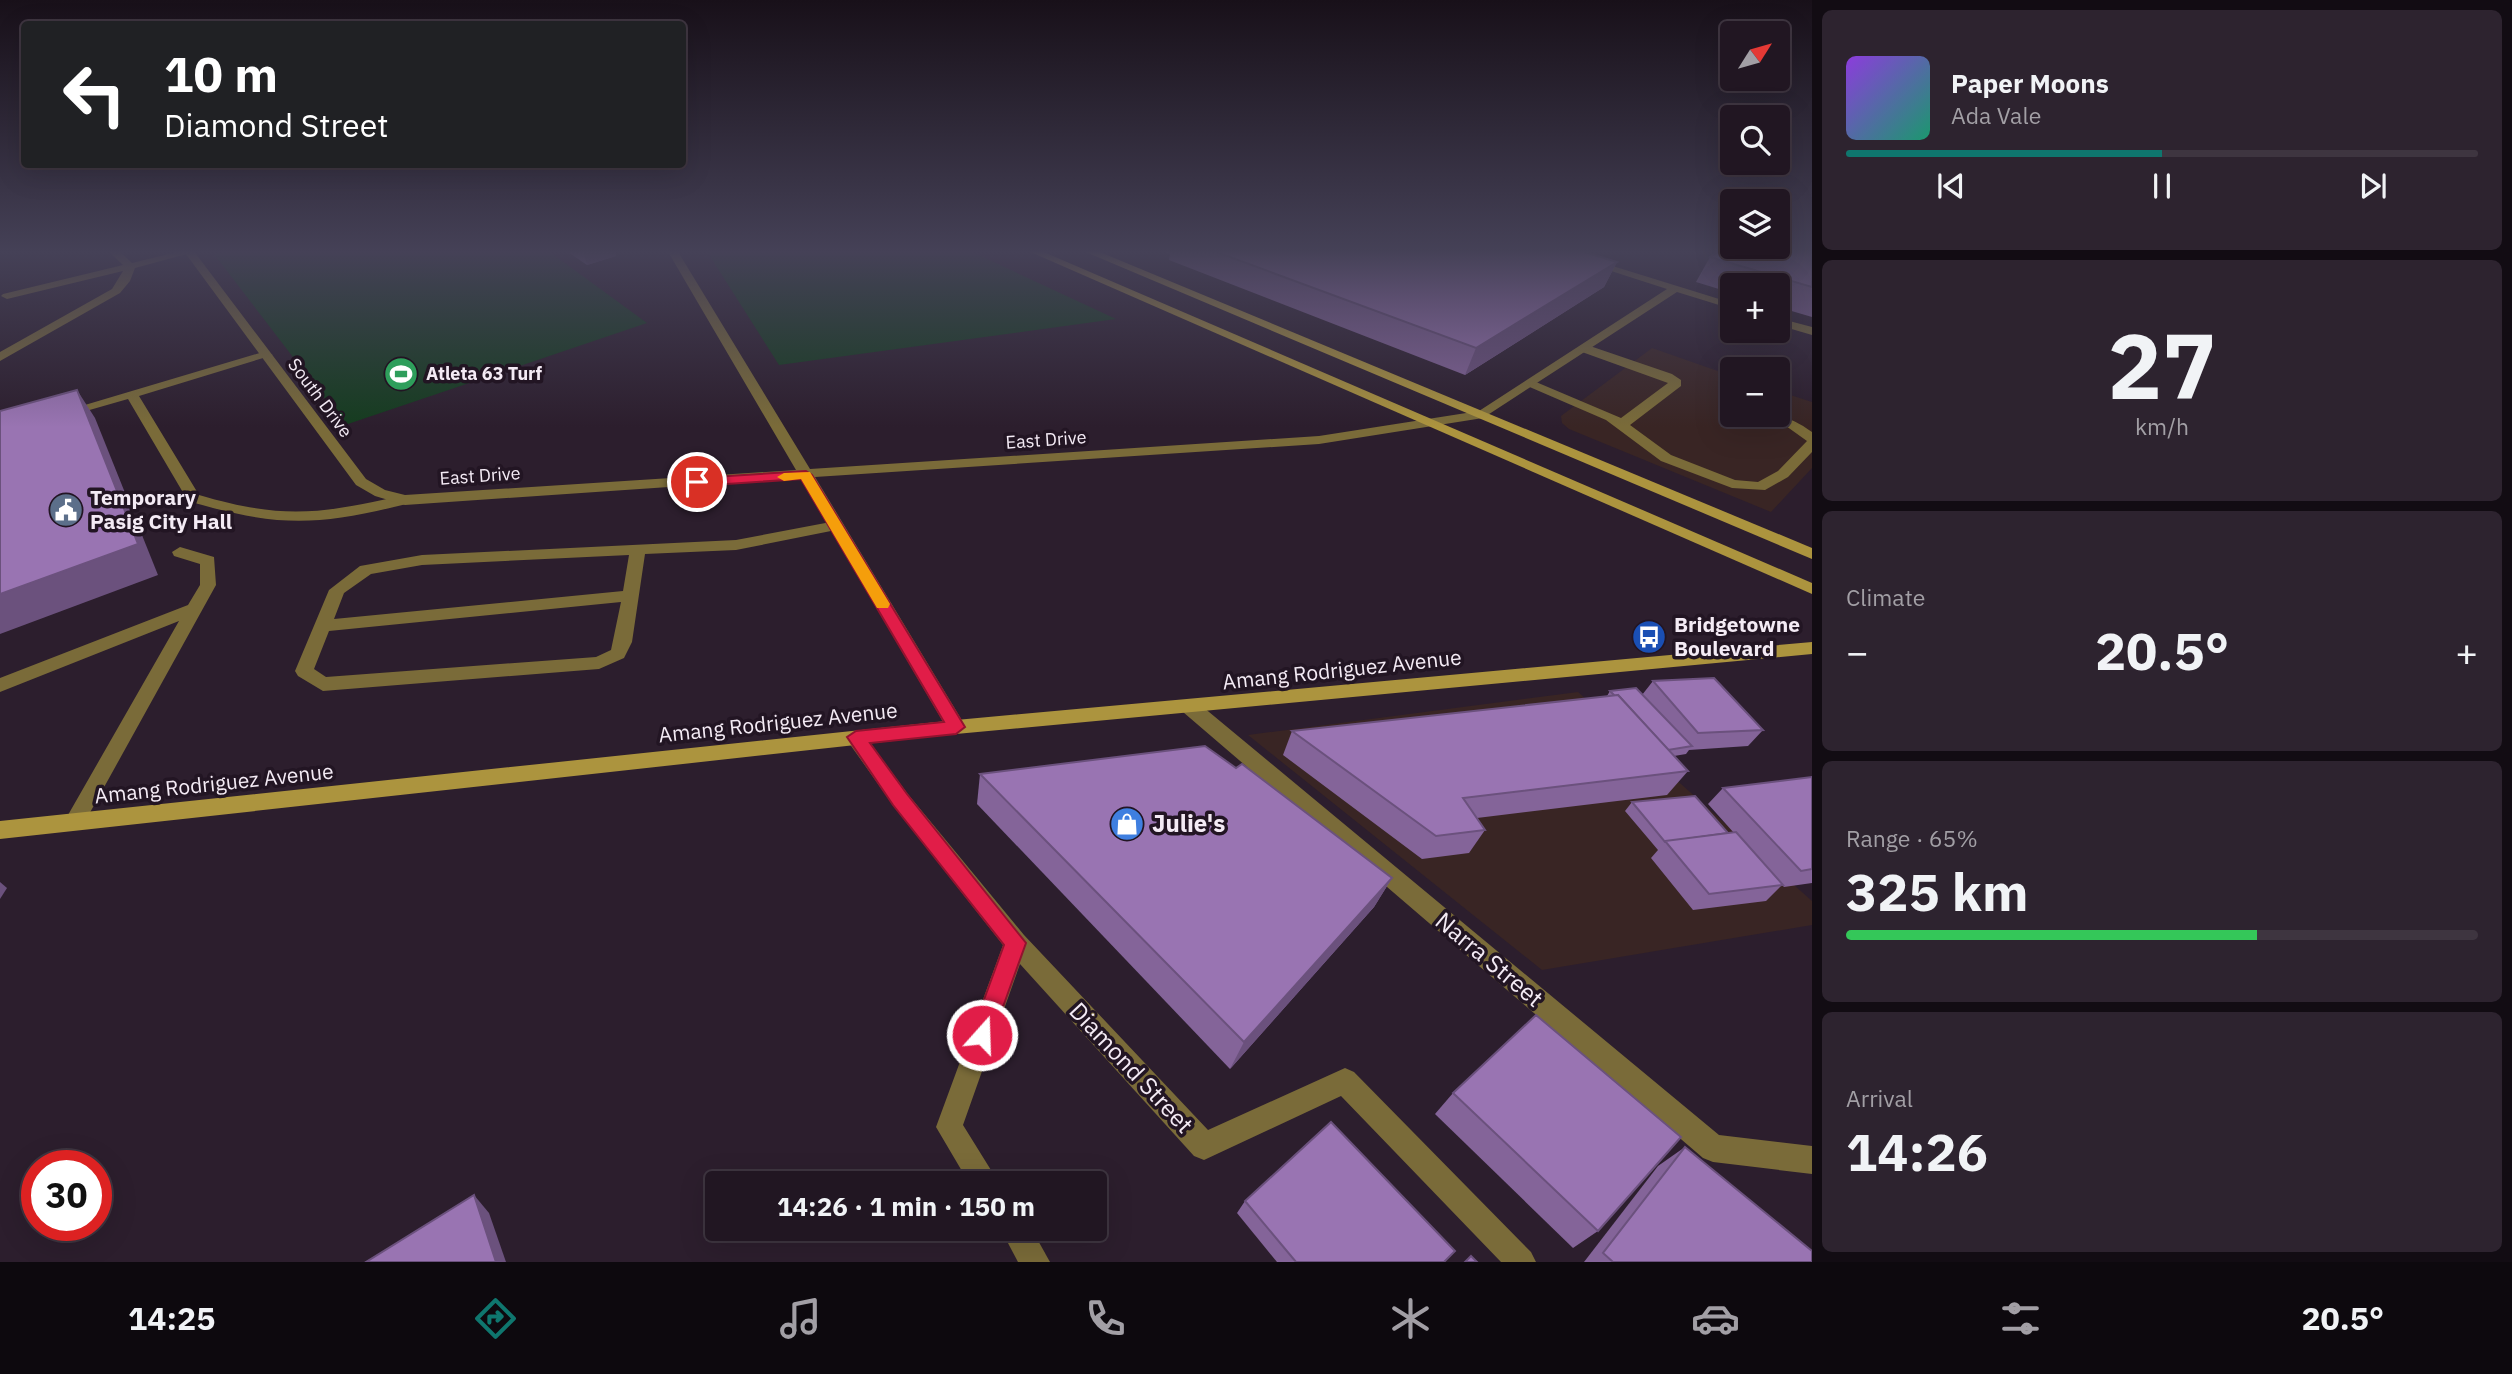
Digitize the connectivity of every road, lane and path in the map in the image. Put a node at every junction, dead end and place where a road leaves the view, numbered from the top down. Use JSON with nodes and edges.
{"nodes":[{"id":1,"x":85,"y":309,"type":"edge"},
{"id":2,"x":234,"y":309,"type":"edge"},
{"id":3,"x":707,"y":309,"type":"edge"},
{"id":4,"x":1167,"y":309,"type":"edge"},
{"id":5,"x":1229,"y":309,"type":"edge"},
{"id":6,"x":1645,"y":309,"type":"edge"},
{"id":7,"x":1790,"y":325,"type":"edge"},
{"id":8,"x":1812,"y":331,"type":"edge"},
{"id":9,"x":1586,"y":349,"type":"junction"},
{"id":10,"x":267,"y":355,"type":"junction"},
{"id":11,"x":0,"y":357,"type":"edge"},
{"id":12,"x":1531,"y":385,"type":"junction"},
{"id":13,"x":131,"y":394,"type":"junction"},
{"id":14,"x":1483,"y":414,"type":"junction"},
{"id":15,"x":52,"y":416,"type":"edge"},
{"id":16,"x":1790,"y":423,"type":"edge"},
{"id":17,"x":1434,"y":424,"type":"junction"},
{"id":18,"x":1622,"y":424,"type":"junction"},
{"id":19,"x":1812,"y":438,"type":"edge"},
{"id":20,"x":1812,"y":444,"type":"edge"},
{"id":21,"x":806,"y":475,"type":"junction"},
{"id":22,"x":380,"y":493,"type":"joint"},
{"id":23,"x":405,"y":500,"type":"junction"},
{"id":24,"x":836,"y":526,"type":"junction"},
{"id":25,"x":638,"y":549,"type":"junction"},
{"id":26,"x":180,"y":552,"type":"dead end"},
{"id":27,"x":1812,"y":554,"type":"edge"},
{"id":28,"x":1812,"y":589,"type":"edge"},
{"id":29,"x":630,"y":596,"type":"junction"},
{"id":30,"x":194,"y":609,"type":"junction"},
{"id":31,"x":322,"y":626,"type":"junction"},
{"id":32,"x":1812,"y":648,"type":"edge"},
{"id":33,"x":0,"y":685,"type":"edge"},
{"id":34,"x":1189,"y":708,"type":"junction"},
{"id":35,"x":956,"y":727,"type":"junction"},
{"id":36,"x":856,"y":737,"type":"junction"},
{"id":37,"x":75,"y":821,"type":"junction"},
{"id":38,"x":0,"y":830,"type":"edge"},
{"id":39,"x":1016,"y":943,"type":"junction"},
{"id":40,"x":1812,"y":1160,"type":"edge"},
{"id":41,"x":977,"y":1171,"type":"edge"},
{"id":42,"x":1022,"y":1241,"type":"edge"},
{"id":43,"x":1035,"y":1262,"type":"edge"},
{"id":44,"x":1521,"y":1262,"type":"edge"}],
"edges":[{"from":1,"to":11,"type":"street"},
{"from":2,"to":10,"type":"street","name":"South Drive"},
{"from":3,"to":21,"type":"street"},
{"from":4,"to":17,"type":"street"},
{"from":5,"to":14,"type":"street"},
{"from":6,"to":9,"type":"street","name":"East Drive"},
{"from":7,"to":8,"type":"street"},
{"from":9,"to":12,"type":"street","name":"East Drive"},
{"from":9,"to":18,"type":"street"},
{"from":10,"to":13,"type":"street"},
{"from":10,"to":22,"type":"street","name":"South Drive"},
{"from":12,"to":14,"type":"street","name":"East Drive"},
{"from":12,"to":18,"type":"street"},
{"from":13,"to":15,"type":"street"},
{"from":13,"to":23,"type":"street"},
{"from":14,"to":17,"type":"street","name":"East Drive"},
{"from":14,"to":27,"type":"street"},
{"from":16,"to":19,"type":"street"},
{"from":17,"to":21,"type":"street","name":"East Drive"},
{"from":17,"to":28,"type":"street"},
{"from":18,"to":20,"type":"street"},
{"from":21,"to":23,"type":"street","name":"East Drive"},
{"from":21,"to":24,"type":"street"},
{"from":22,"to":23,"type":"street","name":"East Drive"},
{"from":24,"to":25,"type":"street"},
{"from":24,"to":35,"type":"street"},
{"from":25,"to":29,"type":"street"},
{"from":25,"to":31,"type":"street"},
{"from":26,"to":30,"type":"street"},
{"from":29,"to":31,"type":"street"},
{"from":29,"to":31,"type":"street"},
{"from":30,"to":33,"type":"street"},
{"from":30,"to":37,"type":"street"},
{"from":32,"to":34,"type":"street","name":"Amang Rodriguez Avenue"},
{"from":34,"to":35,"type":"street","name":"Amang Rodriguez Avenue"},
{"from":34,"to":40,"type":"street","name":"Narra Street"},
{"from":35,"to":36,"type":"street","name":"Amang Rodriguez Avenue"},
{"from":36,"to":37,"type":"street","name":"Amang Rodriguez Avenue"},
{"from":36,"to":39,"type":"street","name":"Diamond Street"},
{"from":37,"to":38,"type":"street","name":"Amang Rodriguez Avenue"},
{"from":39,"to":41,"type":"street"},
{"from":39,"to":44,"type":"street","name":"Diamond Street"},
{"from":42,"to":43,"type":"street"}]}
